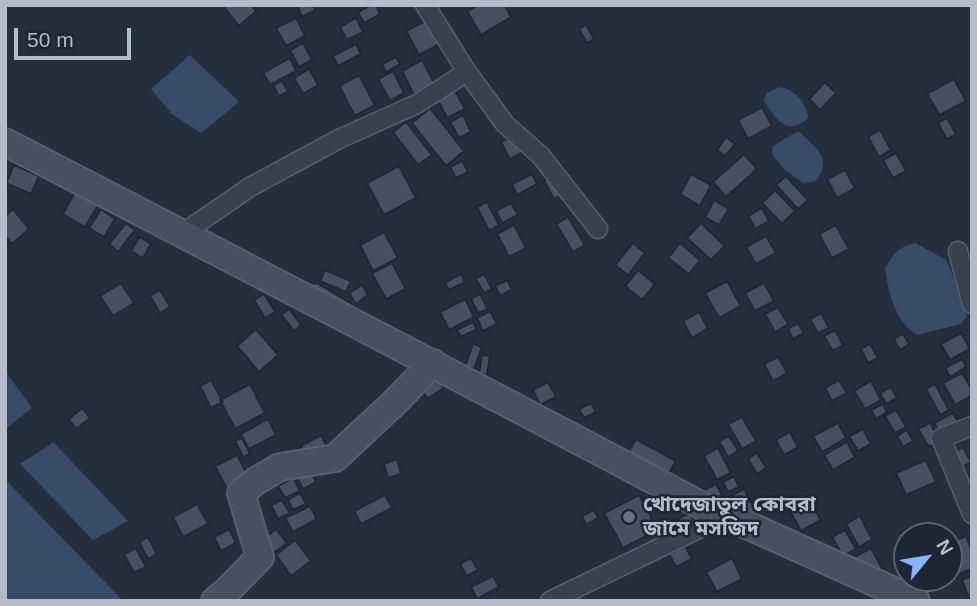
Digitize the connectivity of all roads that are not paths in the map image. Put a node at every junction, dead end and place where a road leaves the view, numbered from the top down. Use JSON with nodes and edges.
{"nodes":[{"id":1,"x":425,"y":5,"type":"edge"},
{"id":2,"x":467,"y":72,"type":"junction"},
{"id":3,"x":5,"y":142,"type":"edge"},
{"id":4,"x":598,"y":229,"type":"dead end"},
{"id":5,"x":182,"y":234,"type":"junction"},
{"id":6,"x":958,"y":251,"type":"dead end"},
{"id":7,"x":972,"y":304,"type":"edge"},
{"id":8,"x":433,"y":363,"type":"junction"},
{"id":9,"x":972,"y":426,"type":"edge"},
{"id":10,"x":972,"y":514,"type":"edge"},
{"id":11,"x":734,"y":520,"type":"junction"},
{"id":12,"x":890,"y":595,"type":"edge"},
{"id":13,"x":215,"y":601,"type":"edge"},
{"id":14,"x":550,"y":601,"type":"edge"},
{"id":15,"x":916,"y":601,"type":"edge"}],
"edges":[{"from":1,"to":2,"type":"street"},
{"from":2,"to":4,"type":"street"},
{"from":2,"to":5,"type":"street"},
{"from":3,"to":5,"type":"street"},
{"from":5,"to":8,"type":"street"},
{"from":6,"to":7,"type":"street"},
{"from":8,"to":11,"type":"street"},
{"from":8,"to":13,"type":"street"},
{"from":9,"to":10,"type":"street"},
{"from":11,"to":12,"type":"street"},
{"from":11,"to":14,"type":"street"},
{"from":12,"to":15,"type":"street"}]}
